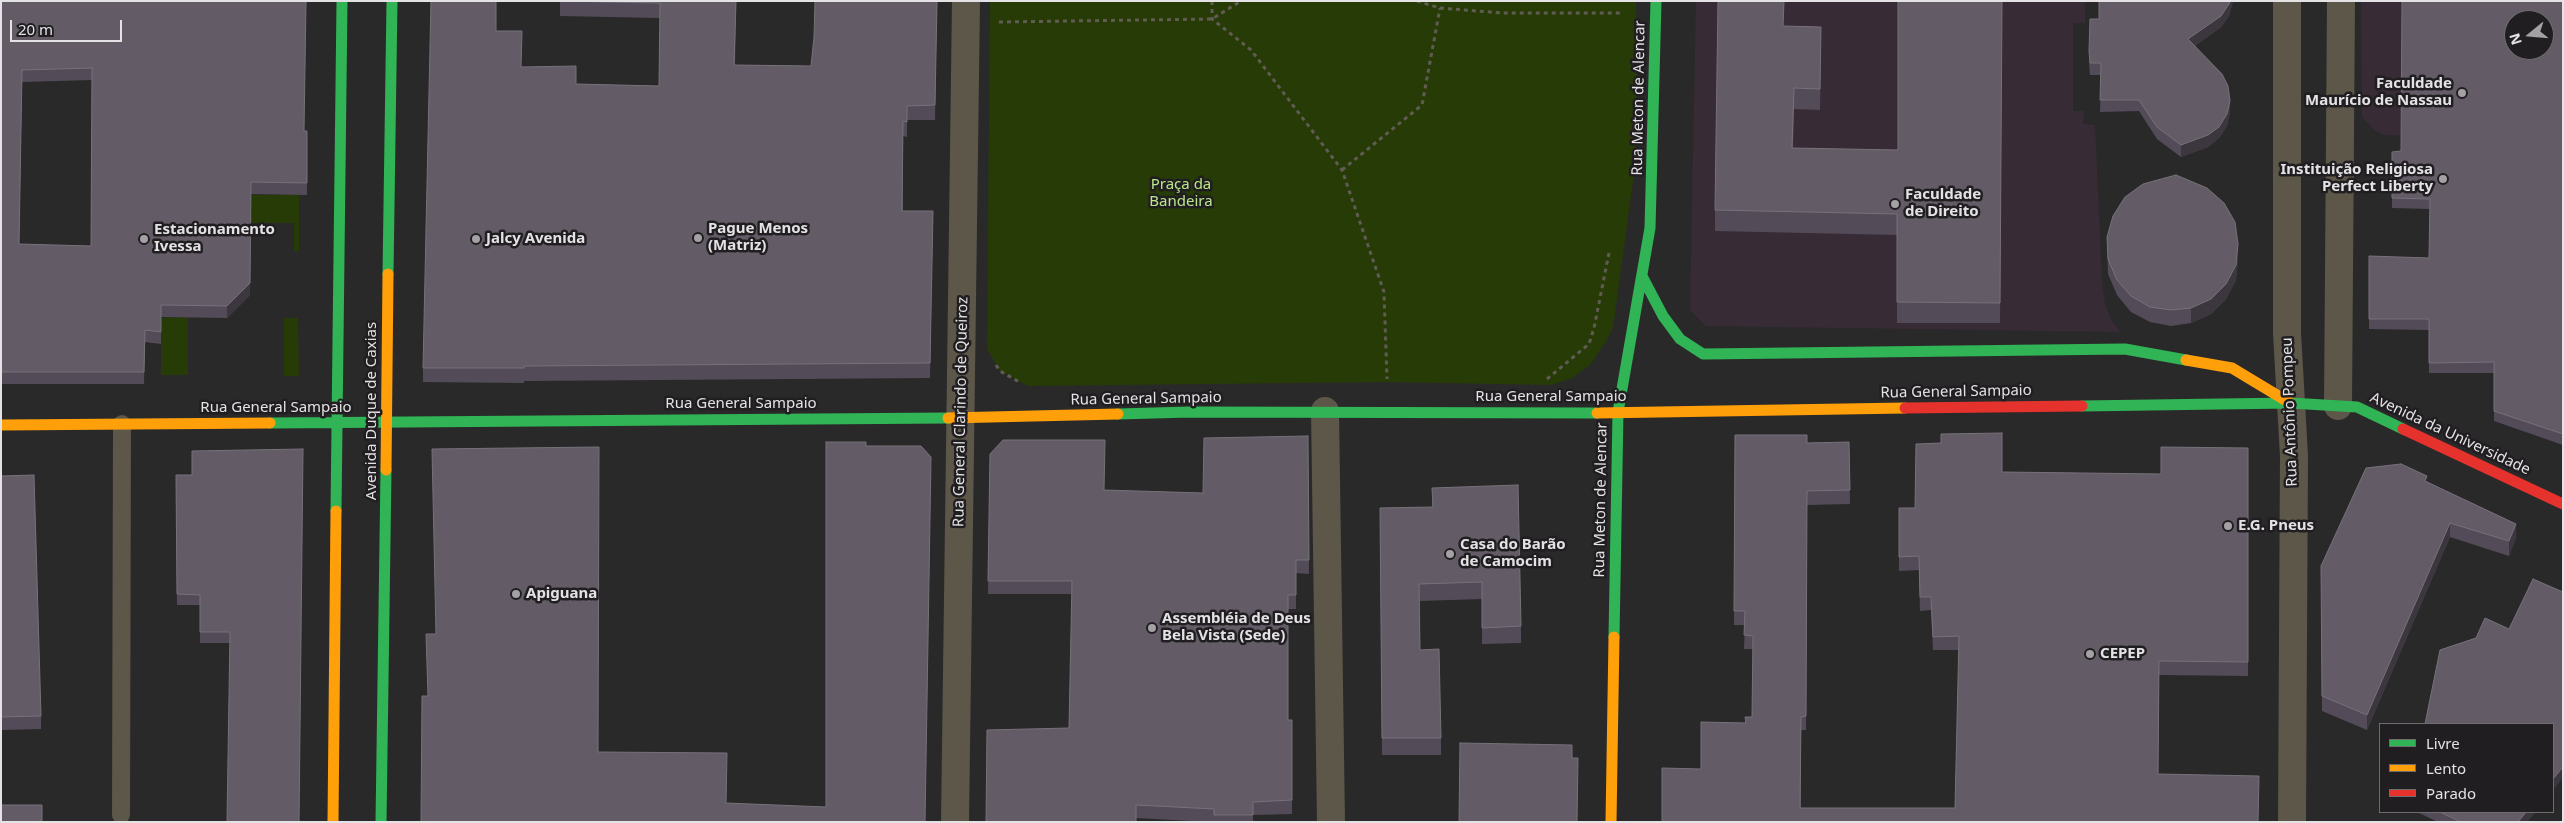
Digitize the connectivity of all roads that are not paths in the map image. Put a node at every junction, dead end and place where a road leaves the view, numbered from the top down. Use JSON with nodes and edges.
{"nodes":[{"id":1,"x":342,"y":1,"type":"edge"},
{"id":2,"x":392,"y":1,"type":"edge"},
{"id":3,"x":1656,"y":1,"type":"edge"},
{"id":4,"x":2287,"y":1,"type":"edge"},
{"id":5,"x":2341,"y":1,"type":"edge"},
{"id":6,"x":966,"y":14,"type":"edge"},
{"id":7,"x":1642,"y":276,"type":"junction"},
{"id":8,"x":2290,"y":403,"type":"junction"},
{"id":9,"x":2338,"y":406,"type":"junction"},
{"id":10,"x":1325,"y":411,"type":"junction"},
{"id":11,"x":1618,"y":412,"type":"junction"},
{"id":12,"x":961,"y":418,"type":"junction"},
{"id":13,"x":387,"y":422,"type":"junction"},
{"id":14,"x":338,"y":423,"type":"junction"},
{"id":15,"x":122,"y":424,"type":"junction"},
{"id":16,"x":1,"y":425,"type":"edge"},
{"id":17,"x":2563,"y":504,"type":"edge"},
{"id":18,"x":121,"y":815,"type":"dead end"},
{"id":19,"x":332,"y":822,"type":"edge"},
{"id":20,"x":381,"y":822,"type":"edge"},
{"id":21,"x":956,"y":822,"type":"edge"},
{"id":22,"x":1331,"y":822,"type":"edge"},
{"id":23,"x":1611,"y":822,"type":"edge"},
{"id":24,"x":2292,"y":822,"type":"edge"}],
"edges":[{"from":1,"to":14,"type":"main road"},
{"from":2,"to":13,"type":"main road","name":"Avenida Duque de Caxias"},
{"from":3,"to":7,"type":"main road","name":"Rua Meton de Alencar"},
{"from":4,"to":8,"type":"street","name":"Rua Antônio Pompeu"},
{"from":5,"to":9,"type":"street"},
{"from":6,"to":12,"type":"street","name":"Rua General Clarindo de Queiroz"},
{"from":7,"to":8,"type":"main road"},
{"from":7,"to":11,"type":"main road","name":"Rua Meton de Alencar"},
{"from":8,"to":9,"type":"main road","name":"Avenida da Universidade"},
{"from":8,"to":11,"type":"main road","name":"Rua General Sampaio"},
{"from":8,"to":24,"type":"street","name":"Rua Antônio Pompeu"},
{"from":9,"to":17,"type":"main road","name":"Avenida da Universidade"},
{"from":10,"to":11,"type":"main road","name":"Rua General Sampaio"},
{"from":10,"to":12,"type":"main road","name":"Rua General Sampaio"},
{"from":10,"to":22,"type":"street"},
{"from":11,"to":23,"type":"main road","name":"Rua Meton de Alencar"},
{"from":12,"to":13,"type":"main road","name":"Rua General Sampaio"},
{"from":12,"to":21,"type":"street","name":"Rua General Clarindo de Queiroz"},
{"from":13,"to":14,"type":"main road","name":"Rua General Sampaio"},
{"from":13,"to":20,"type":"main road","name":"Avenida Duque de Caxias"},
{"from":14,"to":15,"type":"main road","name":"Rua General Sampaio"},
{"from":14,"to":19,"type":"main road"},
{"from":15,"to":16,"type":"main road","name":"Rua General Sampaio"},
{"from":15,"to":18,"type":"lane"}]}
